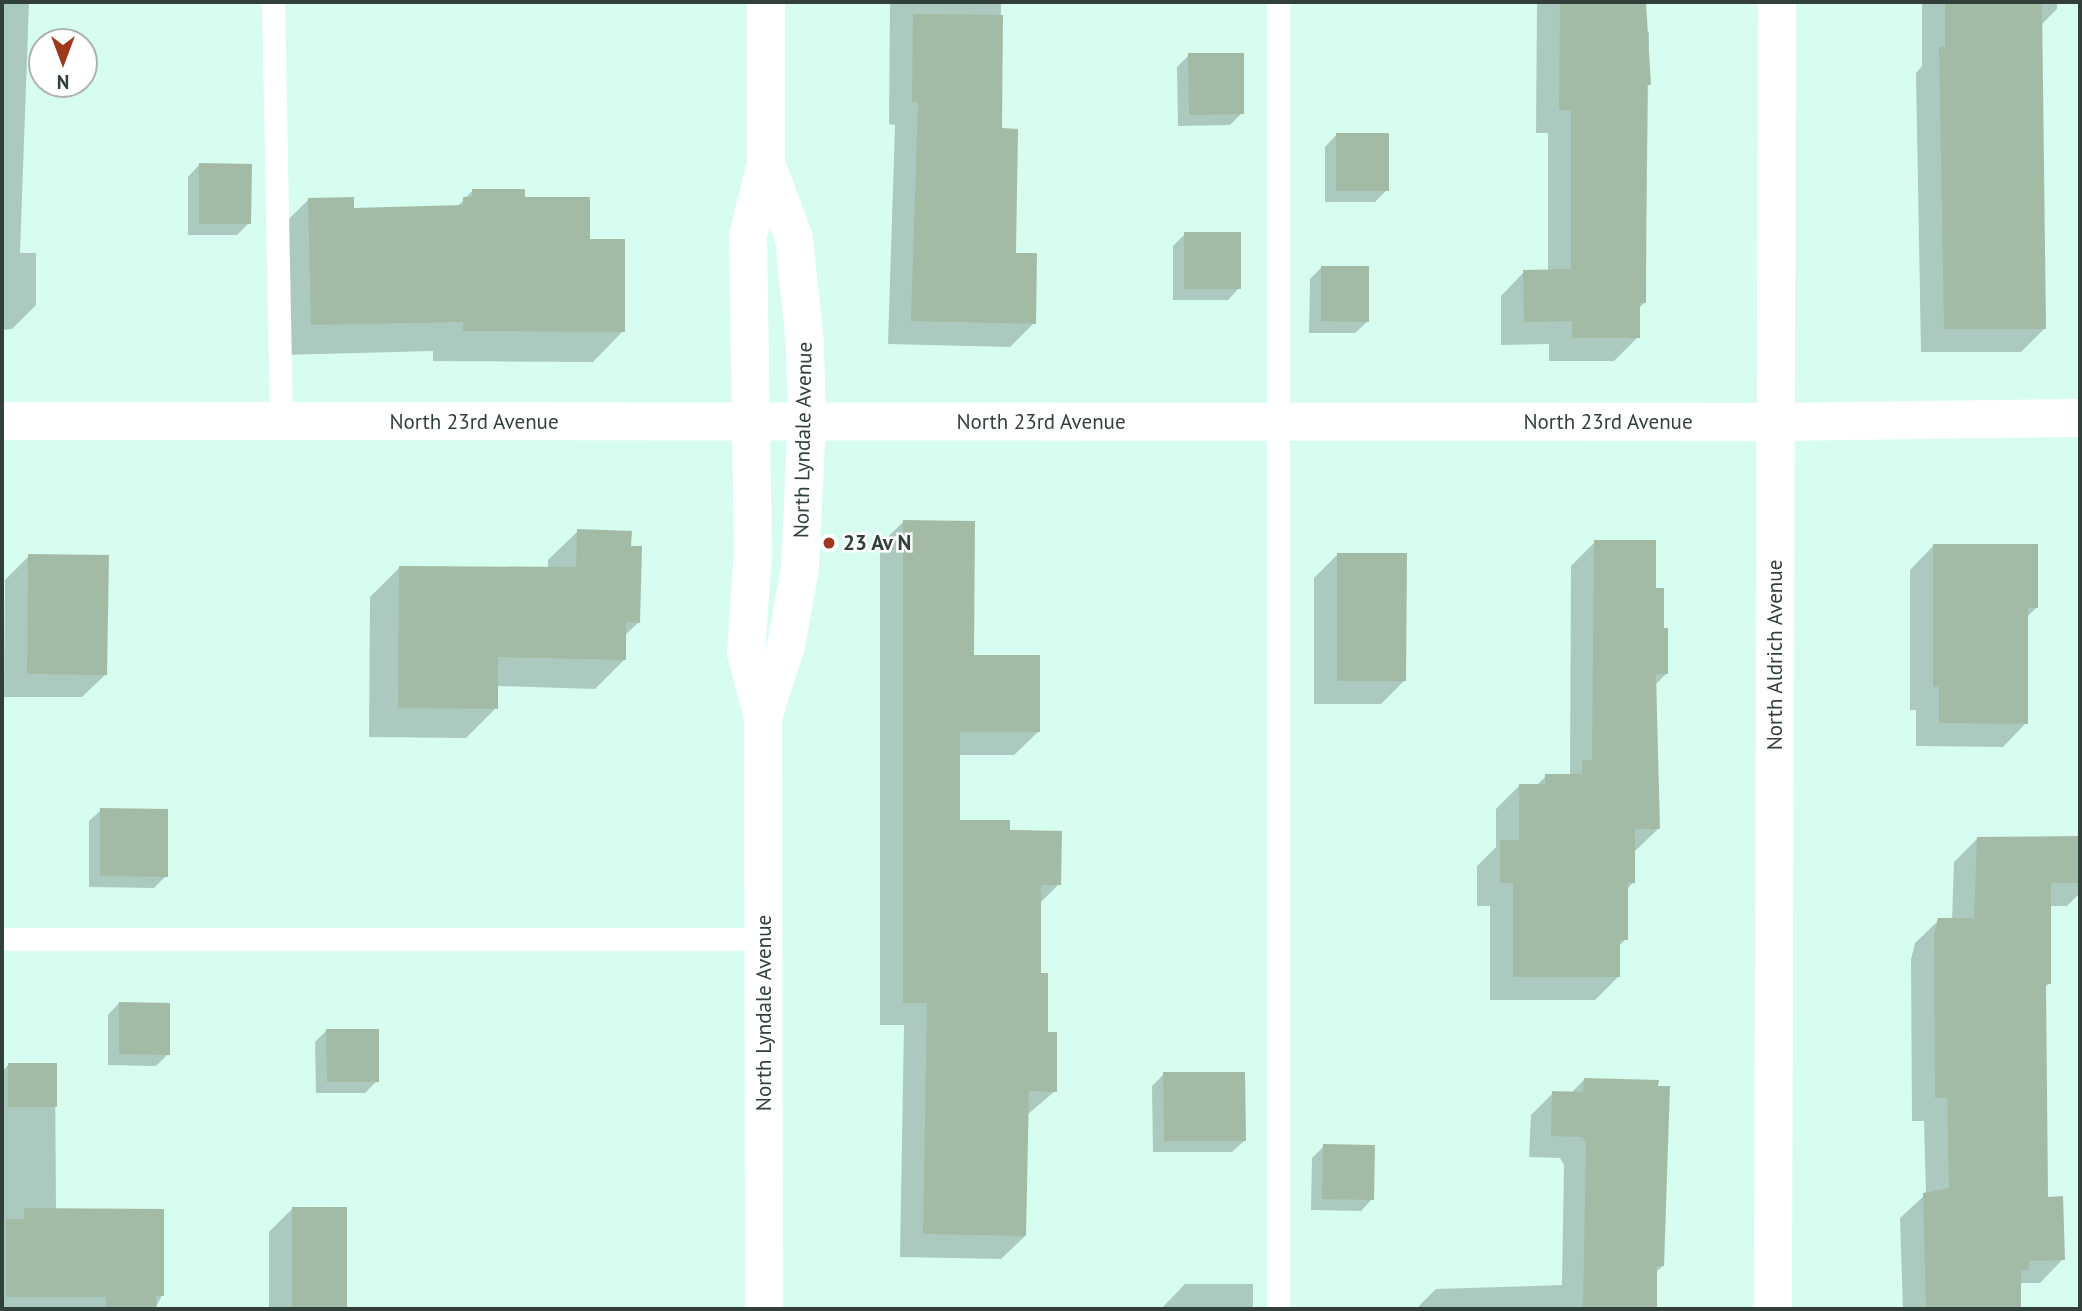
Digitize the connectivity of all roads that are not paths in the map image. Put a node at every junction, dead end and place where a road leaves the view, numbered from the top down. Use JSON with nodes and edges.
{"nodes":[{"id":1,"x":273,"y":2,"type":"edge"},
{"id":2,"x":766,"y":2,"type":"edge"},
{"id":3,"x":1278,"y":2,"type":"edge"},
{"id":4,"x":1777,"y":2,"type":"edge"},
{"id":5,"x":766,"y":163,"type":"junction"},
{"id":6,"x":2080,"y":418,"type":"edge"},
{"id":7,"x":2,"y":421,"type":"edge"},
{"id":8,"x":751,"y":422,"type":"junction"},
{"id":9,"x":807,"y":422,"type":"junction"},
{"id":10,"x":1278,"y":422,"type":"junction"},
{"id":11,"x":1776,"y":422,"type":"junction"},
{"id":12,"x":281,"y":423,"type":"junction"},
{"id":13,"x":763,"y":718,"type":"junction"},
{"id":14,"x":2,"y":939,"type":"edge"},
{"id":15,"x":763,"y":939,"type":"junction"},
{"id":16,"x":764,"y":1309,"type":"edge"},
{"id":17,"x":1278,"y":1309,"type":"edge"},
{"id":18,"x":1773,"y":1309,"type":"edge"}],
"edges":[{"from":1,"to":12,"type":"lane"},
{"from":2,"to":5,"type":"street","name":"North Lyndale Avenue"},
{"from":3,"to":10,"type":"lane"},
{"from":4,"to":11,"type":"street","name":"North Aldrich Avenue"},
{"from":5,"to":8,"type":"street","name":"North Lyndale Avenue"},
{"from":5,"to":9,"type":"street","name":"North Lyndale Avenue"},
{"from":6,"to":11,"type":"street","name":"North 23rd Avenue"},
{"from":7,"to":12,"type":"street","name":"North 23rd Avenue"},
{"from":8,"to":9,"type":"street","name":"North 23rd Avenue"},
{"from":8,"to":12,"type":"street","name":"North 23rd Avenue"},
{"from":8,"to":13,"type":"street","name":"North Lyndale Avenue"},
{"from":9,"to":10,"type":"street","name":"North 23rd Avenue"},
{"from":9,"to":13,"type":"street","name":"North Lyndale Avenue"},
{"from":10,"to":11,"type":"street","name":"North 23rd Avenue"},
{"from":10,"to":17,"type":"lane"},
{"from":11,"to":18,"type":"street","name":"North Aldrich Avenue"},
{"from":13,"to":15,"type":"street","name":"North Lyndale Avenue"},
{"from":14,"to":15,"type":"lane"},
{"from":15,"to":16,"type":"street","name":"North Lyndale Avenue"}]}
